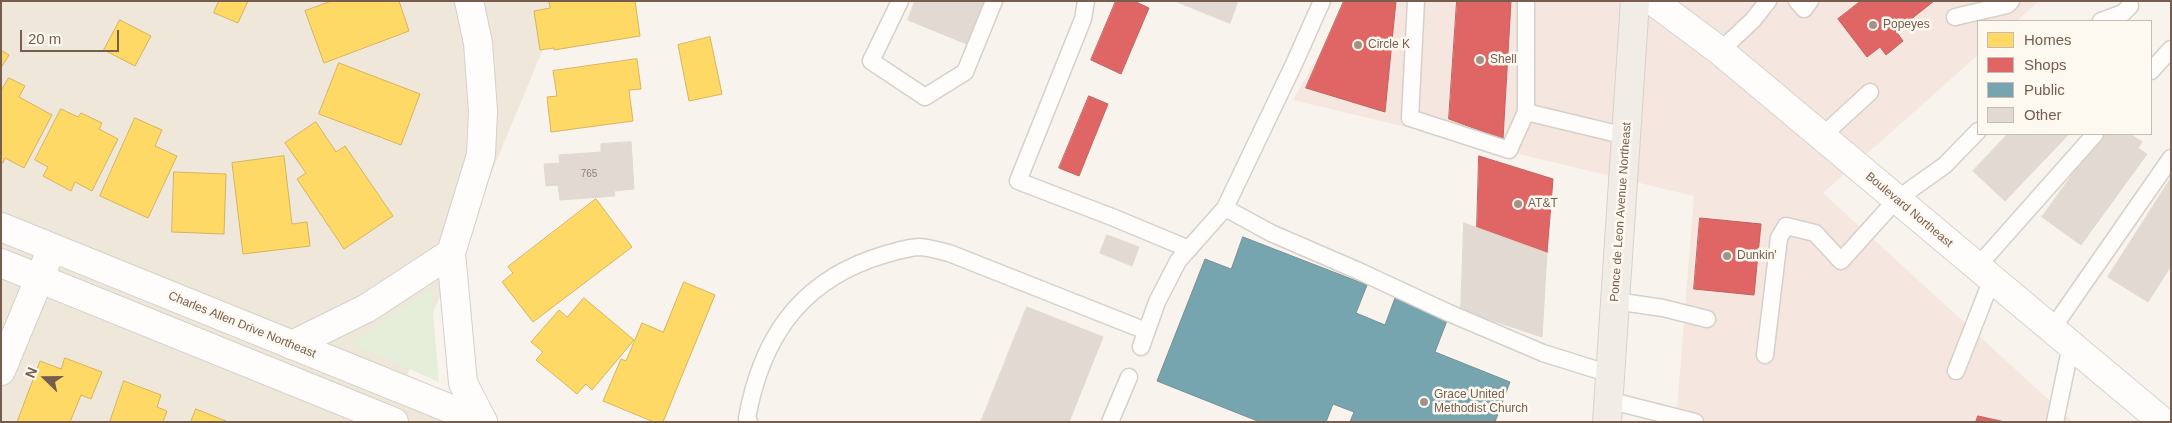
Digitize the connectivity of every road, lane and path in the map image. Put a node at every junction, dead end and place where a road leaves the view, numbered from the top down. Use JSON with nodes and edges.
{"nodes":[{"id":1,"x":469,"y":1,"type":"edge"},
{"id":2,"x":900,"y":1,"type":"edge"},
{"id":3,"x":994,"y":1,"type":"edge"},
{"id":4,"x":1086,"y":1,"type":"edge"},
{"id":5,"x":1322,"y":1,"type":"edge"},
{"id":6,"x":1416,"y":1,"type":"edge"},
{"id":7,"x":1526,"y":1,"type":"edge"},
{"id":8,"x":1635,"y":1,"type":"edge"},
{"id":9,"x":1653,"y":1,"type":"edge"},
{"id":10,"x":1768,"y":1,"type":"edge"},
{"id":11,"x":2011,"y":1,"type":"edge"},
{"id":12,"x":2130,"y":6,"type":"dead end"},
{"id":13,"x":1955,"y":17,"type":"dead end"},
{"id":14,"x":2104,"y":20,"type":"edge"},
{"id":15,"x":2171,"y":49,"type":"edge"},
{"id":16,"x":1720,"y":51,"type":"junction"},
{"id":17,"x":2152,"y":70,"type":"edge"},
{"id":18,"x":1870,"y":92,"type":"dead end"},
{"id":19,"x":1526,"y":112,"type":"junction"},
{"id":20,"x":1977,"y":133,"type":"edge"},
{"id":21,"x":2094,"y":135,"type":"edge"},
{"id":22,"x":1626,"y":136,"type":"junction"},
{"id":23,"x":1820,"y":137,"type":"junction"},
{"id":24,"x":2171,"y":158,"type":"edge"},
{"id":25,"x":1896,"y":200,"type":"junction"},
{"id":26,"x":1225,"y":208,"type":"junction"},
{"id":27,"x":1,"y":227,"type":"edge"},
{"id":28,"x":52,"y":248,"type":"junction"},
{"id":29,"x":1189,"y":249,"type":"junction"},
{"id":30,"x":451,"y":253,"type":"junction"},
{"id":31,"x":1,"y":263,"type":"edge"},
{"id":32,"x":1984,"y":273,"type":"junction"},
{"id":33,"x":39,"y":279,"type":"junction"},
{"id":34,"x":1615,"y":301,"type":"junction"},
{"id":35,"x":1707,"y":319,"type":"dead end"},
{"id":36,"x":1146,"y":331,"type":"junction"},
{"id":37,"x":2061,"y":337,"type":"junction"},
{"id":38,"x":292,"y":345,"type":"junction"},
{"id":39,"x":1140,"y":347,"type":"dead end"},
{"id":40,"x":1765,"y":355,"type":"dead end"},
{"id":41,"x":1,"y":371,"type":"edge"},
{"id":42,"x":1956,"y":371,"type":"dead end"},
{"id":43,"x":1129,"y":377,"type":"dead end"},
{"id":44,"x":1608,"y":399,"type":"edge"},
{"id":45,"x":394,"y":422,"type":"edge"},
{"id":46,"x":483,"y":422,"type":"edge"},
{"id":47,"x":748,"y":422,"type":"edge"},
{"id":48,"x":1110,"y":422,"type":"edge"},
{"id":49,"x":1695,"y":422,"type":"edge"},
{"id":50,"x":2055,"y":422,"type":"edge"},
{"id":51,"x":2163,"y":422,"type":"edge"}],
"edges":[{"from":1,"to":30,"type":"street"},
{"from":2,"to":3,"type":"lane"},
{"from":4,"to":29,"type":"lane"},
{"from":5,"to":26,"type":"lane"},
{"from":6,"to":19,"type":"lane"},
{"from":7,"to":19,"type":"lane"},
{"from":8,"to":22,"type":"highway","name":"Ponce de Leon Avenue Northeast"},
{"from":9,"to":16,"type":"street","name":"Boulevard Northeast"},
{"from":10,"to":16,"type":"lane"},
{"from":11,"to":13,"type":"lane"},
{"from":12,"to":14,"type":"lane"},
{"from":15,"to":17,"type":"lane"},
{"from":16,"to":23,"type":"street","name":"Boulevard Northeast"},
{"from":18,"to":23,"type":"lane"},
{"from":19,"to":22,"type":"lane"},
{"from":20,"to":25,"type":"lane"},
{"from":21,"to":32,"type":"lane"},
{"from":22,"to":34,"type":"highway","name":"Ponce de Leon Avenue Northeast"},
{"from":23,"to":25,"type":"street","name":"Boulevard Northeast"},
{"from":24,"to":37,"type":"lane"},
{"from":25,"to":32,"type":"street","name":"Boulevard Northeast"},
{"from":25,"to":40,"type":"lane"},
{"from":26,"to":29,"type":"lane"},
{"from":26,"to":44,"type":"lane"},
{"from":27,"to":28,"type":"street","name":"Charles Allen Drive Northeast"},
{"from":28,"to":33,"type":"street"},
{"from":28,"to":38,"type":"street","name":"Charles Allen Drive Northeast"},
{"from":29,"to":36,"type":"lane"},
{"from":30,"to":38,"type":"street"},
{"from":30,"to":46,"type":"street"},
{"from":31,"to":33,"type":"street"},
{"from":32,"to":37,"type":"street","name":"Boulevard Northeast"},
{"from":32,"to":42,"type":"lane"},
{"from":33,"to":41,"type":"street"},
{"from":33,"to":45,"type":"street"},
{"from":34,"to":35,"type":"lane"},
{"from":34,"to":44,"type":"highway","name":"Ponce de Leon Avenue Northeast"},
{"from":36,"to":39,"type":"lane"},
{"from":36,"to":47,"type":"lane"},
{"from":37,"to":50,"type":"lane"},
{"from":37,"to":51,"type":"street","name":"Boulevard Northeast"},
{"from":38,"to":46,"type":"street","name":"Charles Allen Drive Northeast"},
{"from":43,"to":48,"type":"lane"},
{"from":44,"to":49,"type":"lane"}]}
